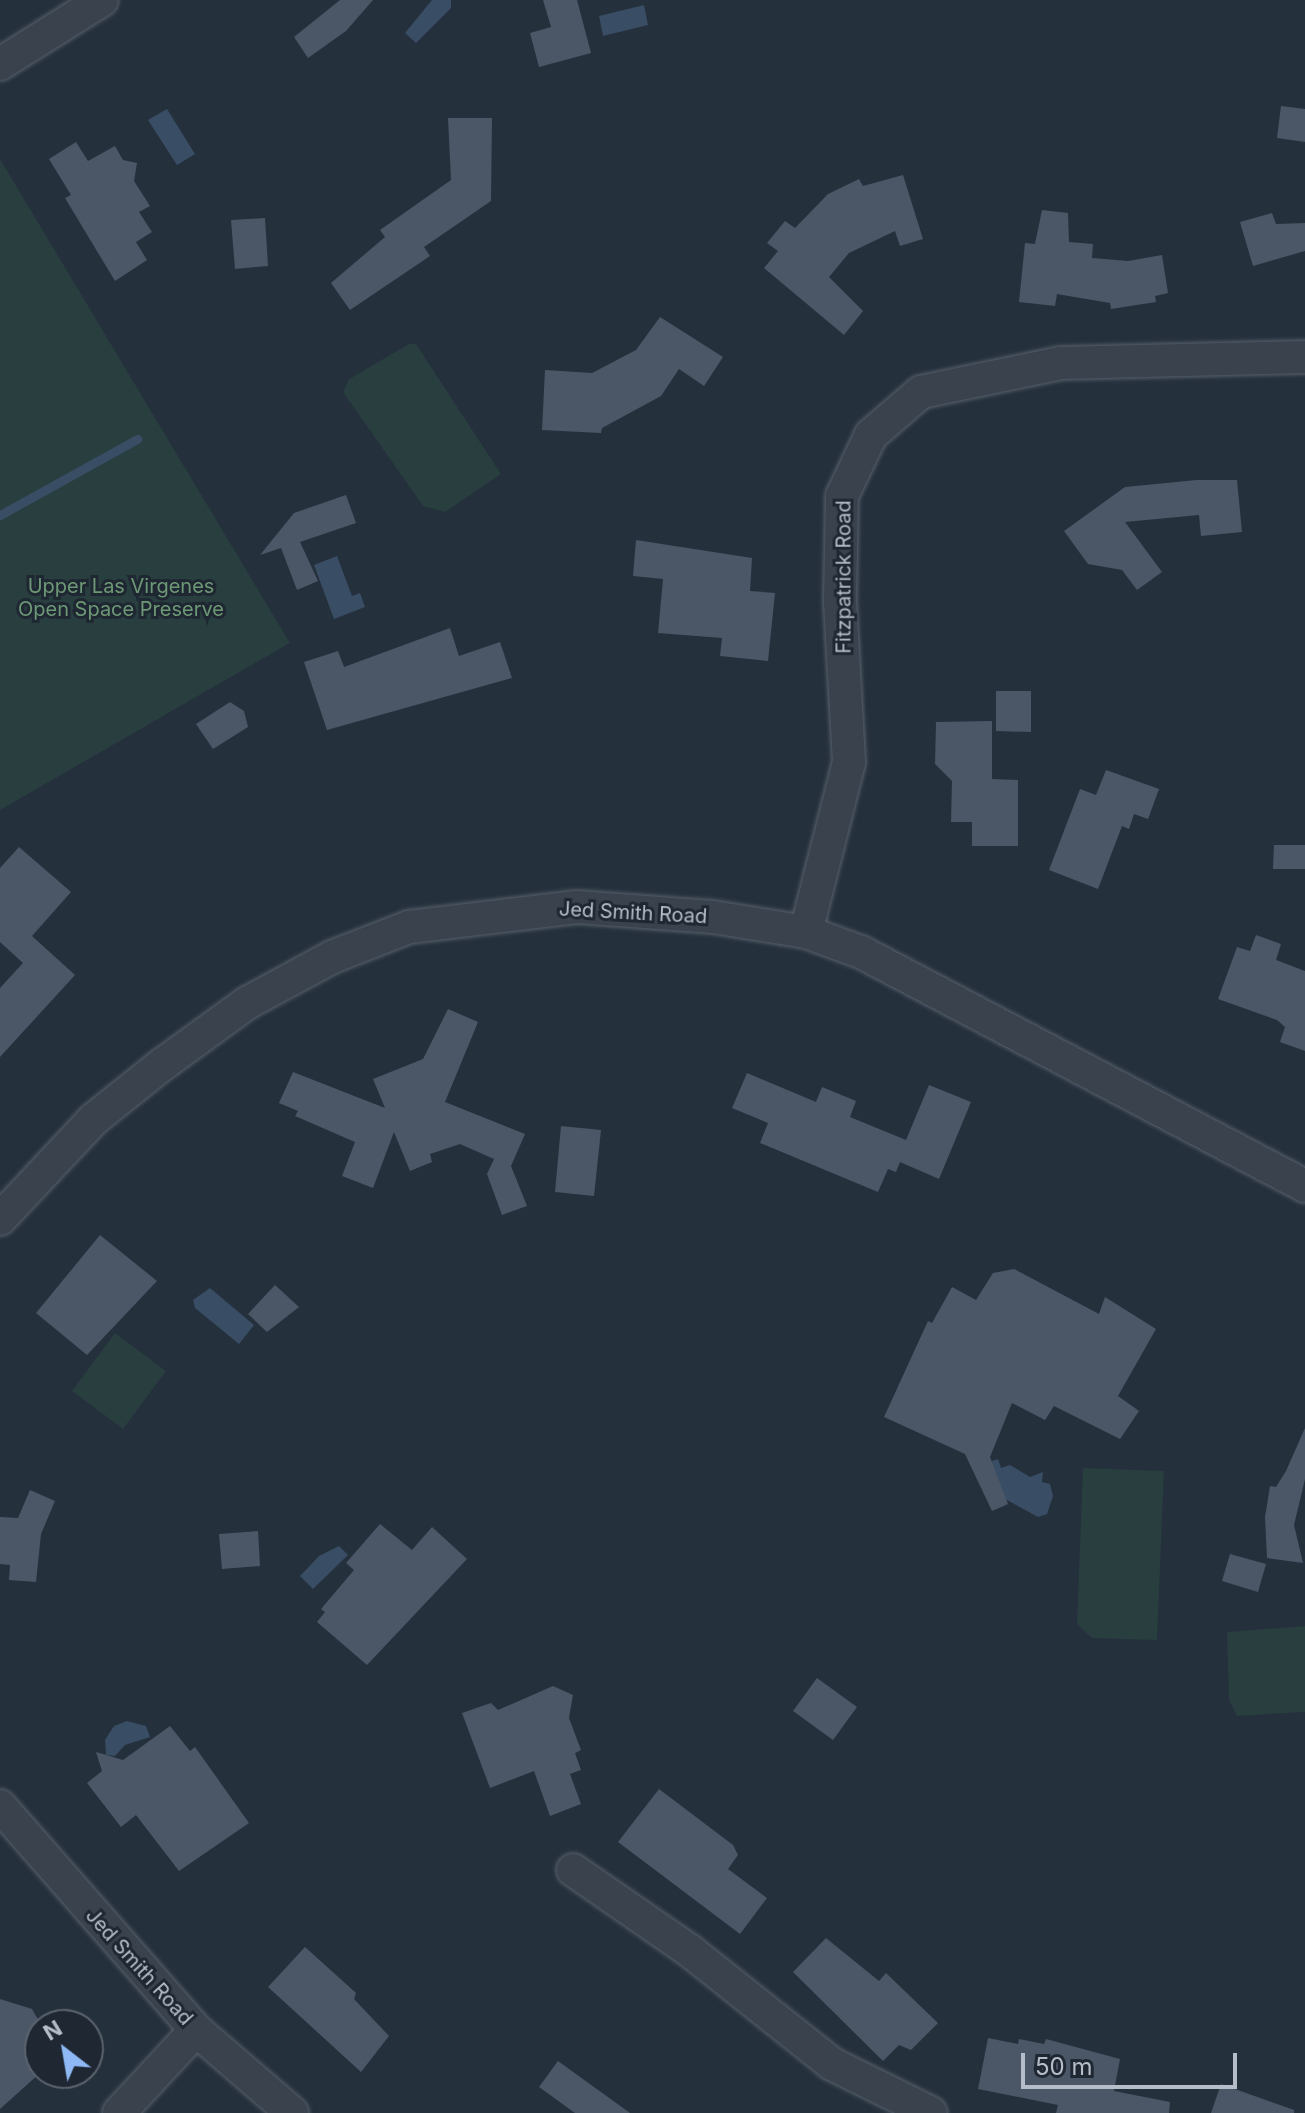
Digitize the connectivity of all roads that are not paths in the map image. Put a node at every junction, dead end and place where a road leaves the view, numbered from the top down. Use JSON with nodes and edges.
{"nodes":[{"id":1,"x":102,"y":0,"type":"edge"},
{"id":2,"x":0,"y":64,"type":"edge"},
{"id":3,"x":1305,"y":357,"type":"edge"},
{"id":4,"x":806,"y":932,"type":"junction"},
{"id":5,"x":1305,"y":1186,"type":"edge"},
{"id":6,"x":0,"y":1219,"type":"edge"},
{"id":7,"x":0,"y":1806,"type":"edge"},
{"id":8,"x":573,"y":1870,"type":"dead end"},
{"id":9,"x":196,"y":2030,"type":"junction"},
{"id":10,"x":119,"y":2113,"type":"edge"},
{"id":11,"x":292,"y":2113,"type":"edge"},
{"id":12,"x":931,"y":2113,"type":"edge"}],
"edges":[{"from":1,"to":2,"type":"street"},
{"from":3,"to":4,"type":"street","name":"Fitzpatrick Road"},
{"from":4,"to":5,"type":"street","name":"Jed Smith Road"},
{"from":4,"to":6,"type":"street","name":"Jed Smith Road"},
{"from":7,"to":9,"type":"street","name":"Jed Smith Road"},
{"from":8,"to":12,"type":"street"},
{"from":9,"to":10,"type":"street"},
{"from":9,"to":11,"type":"street","name":"Jed Smith Road"}]}
